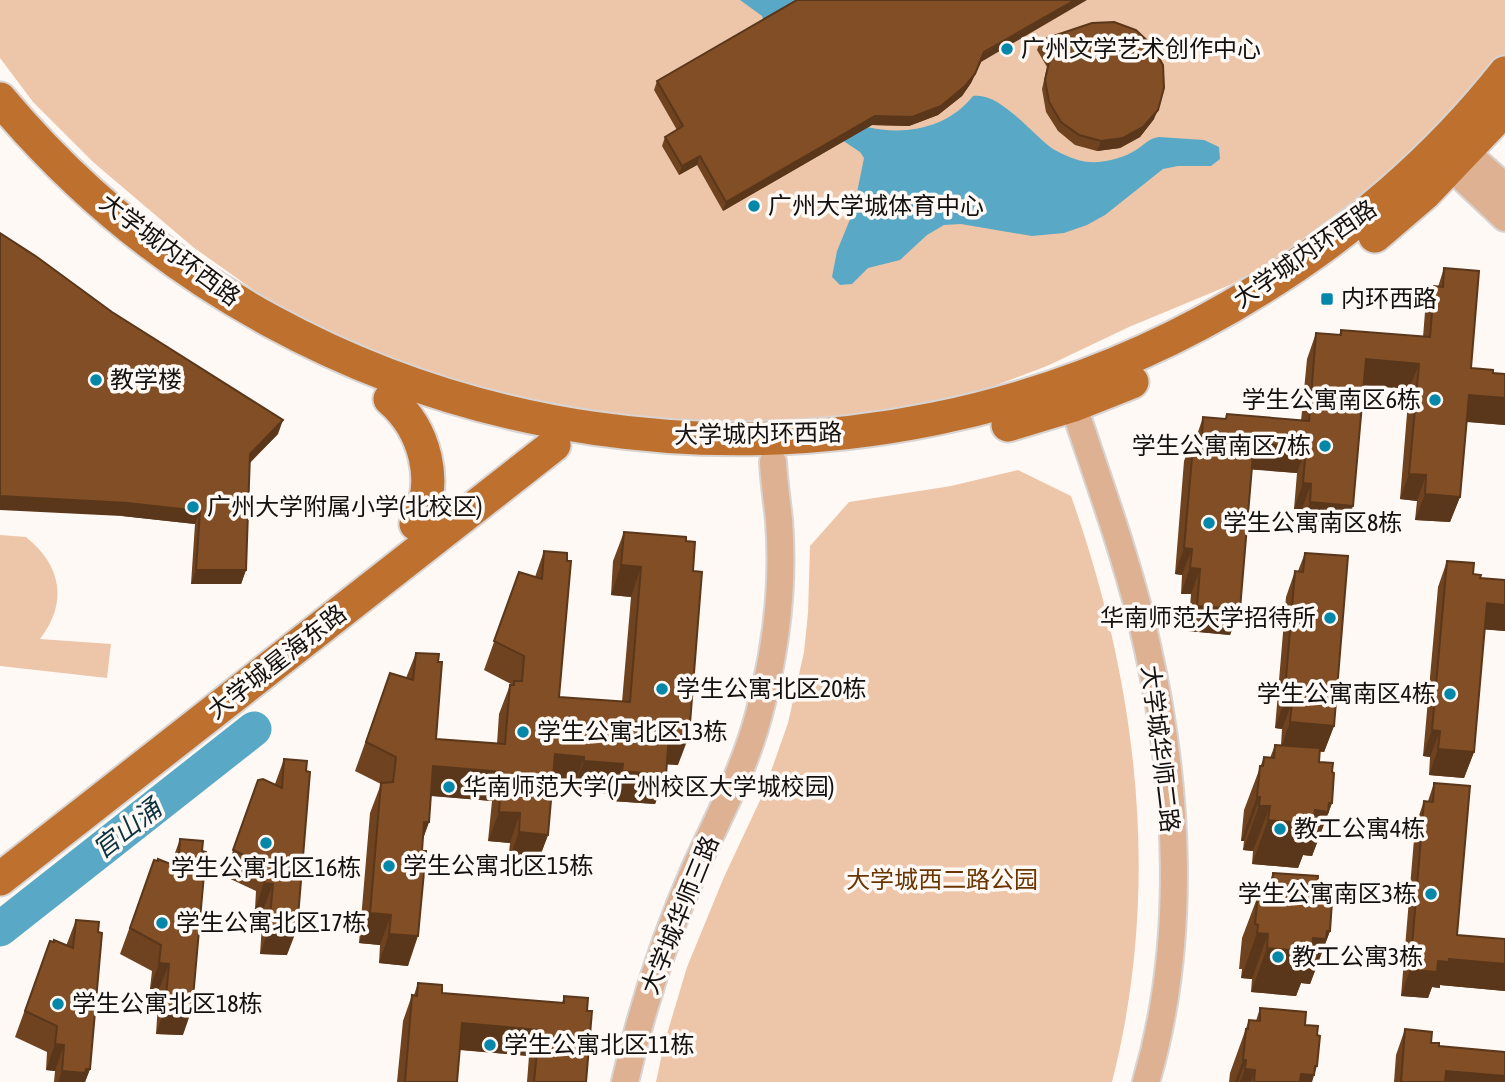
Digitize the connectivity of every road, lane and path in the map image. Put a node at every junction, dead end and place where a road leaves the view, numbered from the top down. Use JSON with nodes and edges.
{"nodes":[{"id":1,"x":1505,"y":73,"type":"edge"},
{"id":2,"x":0,"y":99,"type":"edge"},
{"id":3,"x":1505,"y":109,"type":"edge"},
{"id":4,"x":0,"y":134,"type":"edge"},
{"id":5,"x":1453,"y":154,"type":"junction"},
{"id":6,"x":1505,"y":187,"type":"edge"},
{"id":7,"x":1505,"y":218,"type":"edge"},
{"id":8,"x":1070,"y":394,"type":"junction"},
{"id":9,"x":390,"y":399,"type":"junction"},
{"id":10,"x":542,"y":435,"type":"junction"},
{"id":11,"x":773,"y":462,"type":"junction"},
{"id":12,"x":416,"y":524,"type":"junction"},
{"id":13,"x":0,"y":850,"type":"edge"},
{"id":14,"x":0,"y":879,"type":"edge"},
{"id":15,"x":625,"y":1082,"type":"edge"},
{"id":16,"x":1146,"y":1082,"type":"edge"}],
"edges":[{"from":1,"to":5,"type":"main road","name":"大学城内环西路"},
{"from":2,"to":10,"type":"main road","name":"大学城内环西路"},
{"from":3,"to":5,"type":"main road","name":"大学城内环西路"},
{"from":4,"to":9,"type":"main road","name":"大学城内环西路"},
{"from":5,"to":6,"type":"street"},
{"from":5,"to":7,"type":"street"},
{"from":5,"to":8,"type":"main road","name":"大学城内环西路"},
{"from":8,"to":10,"type":"main road","name":"大学城内环西路"},
{"from":8,"to":11,"type":"main road","name":"大学城内环西路"},
{"from":8,"to":16,"type":"street","name":"大学城华师二路"},
{"from":9,"to":10,"type":"main road","name":"大学城内环西路"},
{"from":9,"to":12,"type":"main road"},
{"from":10,"to":11,"type":"main road","name":"大学城内环西路"},
{"from":10,"to":12,"type":"main road","name":"大学城星海东路"},
{"from":10,"to":14,"type":"main road","name":"大学城星海东路"},
{"from":11,"to":15,"type":"street","name":"大学城华师三路"},
{"from":12,"to":13,"type":"main road","name":"大学城星海东路"}]}
